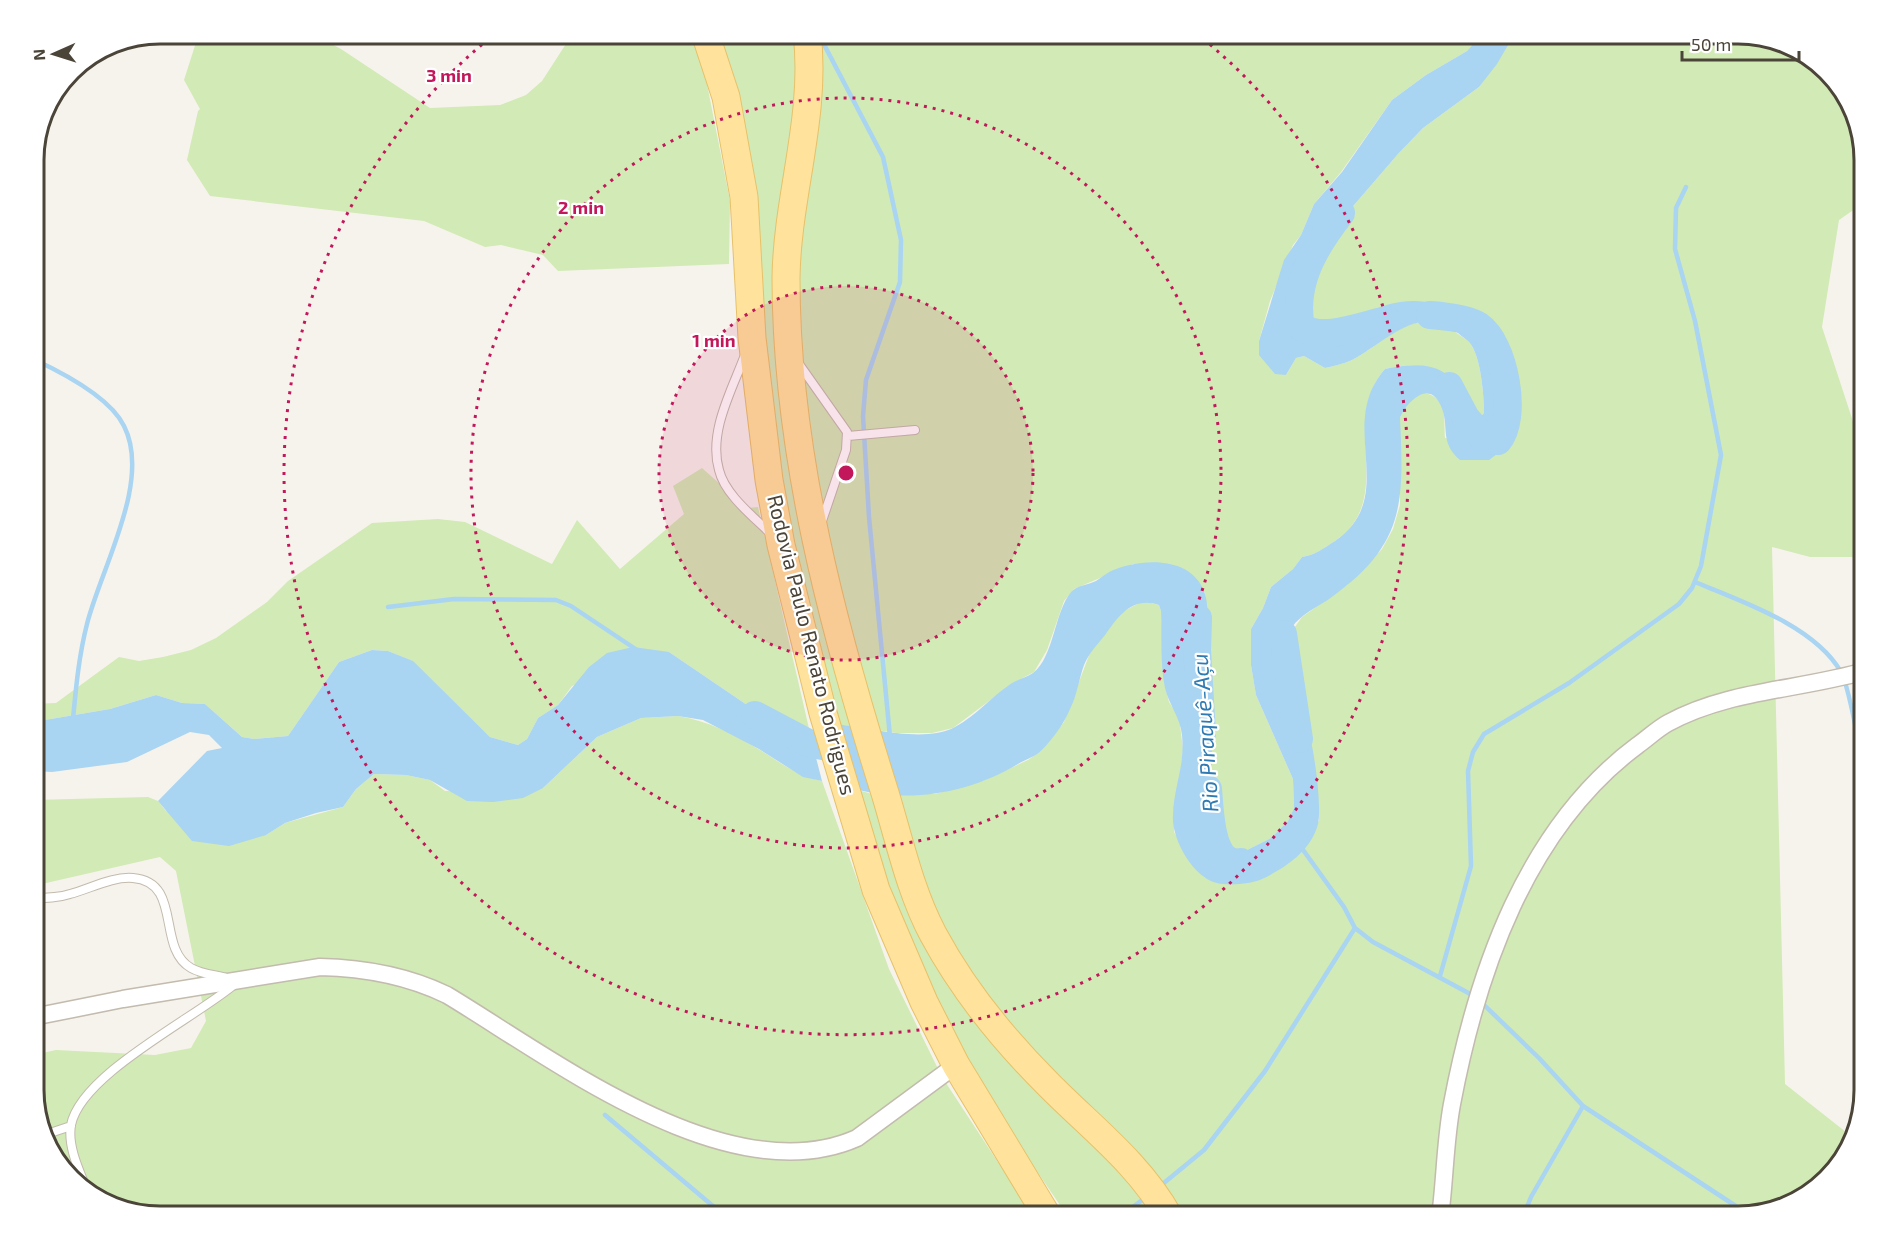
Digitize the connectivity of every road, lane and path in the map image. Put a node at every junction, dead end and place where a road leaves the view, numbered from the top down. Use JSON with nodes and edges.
{"nodes":[{"id":1,"x":709,"y":44,"type":"edge"},
{"id":2,"x":807,"y":44,"type":"edge"},
{"id":3,"x":752,"y":338,"type":"junction"},
{"id":4,"x":788,"y":348,"type":"junction"},
{"id":5,"x":915,"y":430,"type":"dead end"},
{"id":6,"x":848,"y":436,"type":"junction"},
{"id":7,"x":817,"y":538,"type":"junction"},
{"id":8,"x":781,"y":545,"type":"junction"},
{"id":9,"x":1854,"y":674,"type":"edge"},
{"id":10,"x":44,"y":897,"type":"edge"},
{"id":11,"x":239,"y":981,"type":"junction"},
{"id":12,"x":44,"y":1015,"type":"edge"},
{"id":13,"x":956,"y":1065,"type":"junction"},
{"id":14,"x":71,"y":1126,"type":"junction"},
{"id":15,"x":52,"y":1132,"type":"edge"},
{"id":16,"x":82,"y":1175,"type":"edge"},
{"id":17,"x":1041,"y":1206,"type":"edge"},
{"id":18,"x":1158,"y":1206,"type":"edge"},
{"id":19,"x":1441,"y":1206,"type":"edge"}],
"edges":[{"from":1,"to":3,"type":"main road","name":"Rodovia Paulo Renato Rodrigues"},
{"from":2,"to":4,"type":"main road","name":"Rodovia Paulo Renato Rodrigues"},
{"from":3,"to":8,"type":"main road","name":"Rodovia Paulo Renato Rodrigues"},
{"from":3,"to":8,"type":"lane"},
{"from":4,"to":6,"type":"lane"},
{"from":4,"to":7,"type":"main road","name":"Rodovia Paulo Renato Rodrigues"},
{"from":5,"to":6,"type":"lane"},
{"from":6,"to":7,"type":"lane"},
{"from":7,"to":18,"type":"main road","name":"Rodovia Paulo Renato Rodrigues"},
{"from":8,"to":13,"type":"main road","name":"Rodovia Paulo Renato Rodrigues"},
{"from":9,"to":19,"type":"street"},
{"from":10,"to":11,"type":"lane"},
{"from":11,"to":12,"type":"street"},
{"from":11,"to":13,"type":"street"},
{"from":11,"to":14,"type":"lane"},
{"from":13,"to":17,"type":"main road","name":"Rodovia Paulo Renato Rodrigues"},
{"from":14,"to":15,"type":"lane"},
{"from":14,"to":16,"type":"lane"}]}
